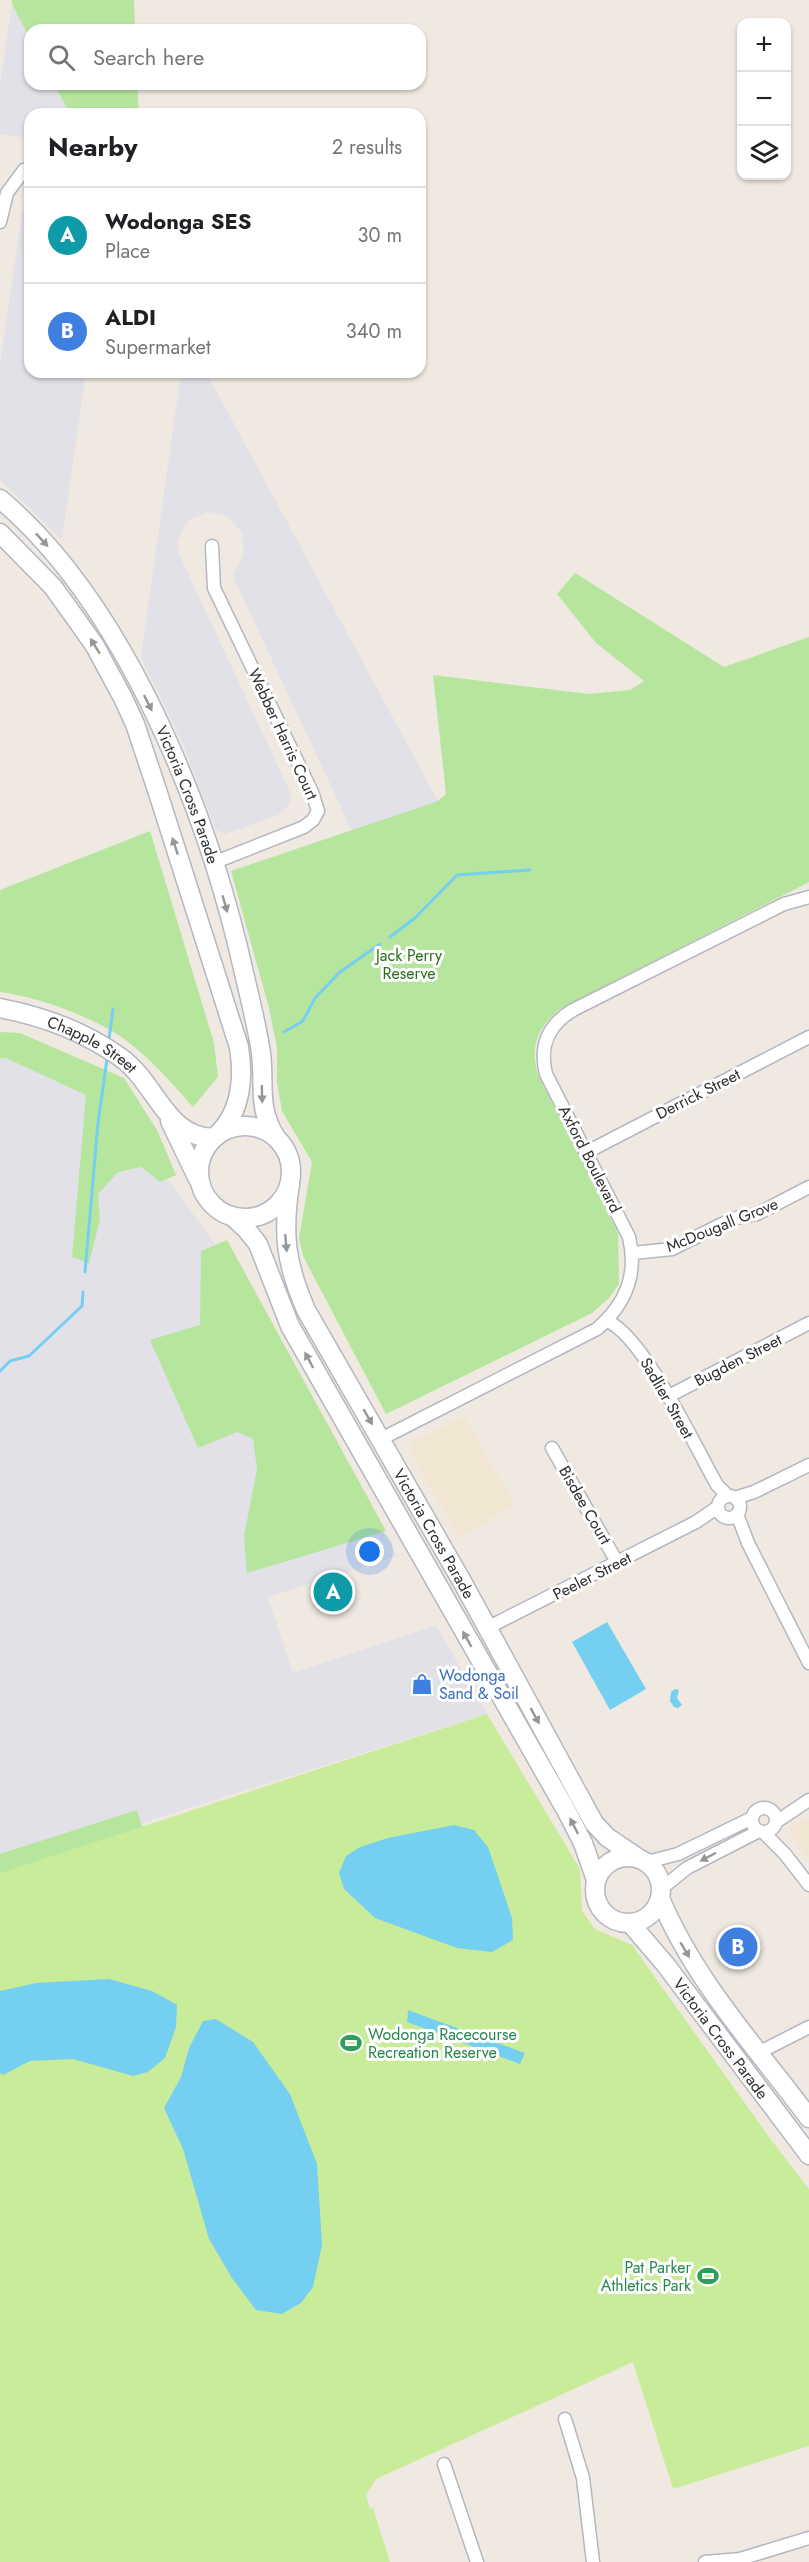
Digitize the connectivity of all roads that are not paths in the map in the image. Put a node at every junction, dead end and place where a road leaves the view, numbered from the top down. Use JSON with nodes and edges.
{"nodes":[{"id":1,"x":24,"y":170,"type":"dead end"},
{"id":2,"x":0,"y":222,"type":"edge"},
{"id":3,"x":0,"y":499,"type":"edge"},
{"id":4,"x":0,"y":533,"type":"edge"},
{"id":5,"x":212,"y":546,"type":"dead end"},
{"id":6,"x":213,"y":863,"type":"junction"},
{"id":7,"x":809,"y":897,"type":"edge"},
{"id":8,"x":0,"y":1008,"type":"edge"},
{"id":9,"x":809,"y":1037,"type":"edge"},
{"id":10,"x":165,"y":1110,"type":"junction"},
{"id":11,"x":275,"y":1136,"type":"junction"},
{"id":12,"x":215,"y":1137,"type":"junction"},
{"id":13,"x":587,"y":1152,"type":"junction"},
{"id":14,"x":198,"y":1179,"type":"junction"},
{"id":15,"x":290,"y":1185,"type":"junction"},
{"id":16,"x":809,"y":1187,"type":"edge"},
{"id":17,"x":232,"y":1216,"type":"junction"},
{"id":18,"x":633,"y":1253,"type":"junction"},
{"id":19,"x":607,"y":1321,"type":"junction"},
{"id":20,"x":809,"y":1323,"type":"edge"},
{"id":21,"x":667,"y":1397,"type":"junction"},
{"id":22,"x":381,"y":1439,"type":"junction"},
{"id":23,"x":552,"y":1448,"type":"dead end"},
{"id":24,"x":361,"y":1450,"type":"junction"},
{"id":25,"x":809,"y":1465,"type":"edge"},
{"id":26,"x":729,"y":1507,"type":"junction"},
{"id":27,"x":617,"y":1562,"type":"junction"},
{"id":28,"x":464,"y":1585,"type":"junction"},
{"id":29,"x":444,"y":1596,"type":"junction"},
{"id":30,"x":487,"y":1628,"type":"junction"},
{"id":31,"x":809,"y":1663,"type":"edge"},
{"id":32,"x":805,"y":1802,"type":"edge"},
{"id":33,"x":770,"y":1809,"type":"junction"},
{"id":34,"x":752,"y":1818,"type":"junction"},
{"id":35,"x":776,"y":1823,"type":"junction"},
{"id":36,"x":761,"y":1832,"type":"junction"},
{"id":37,"x":786,"y":1854,"type":"junction"},
{"id":38,"x":643,"y":1860,"type":"junction"},
{"id":39,"x":596,"y":1880,"type":"junction"},
{"id":40,"x":809,"y":1885,"type":"edge"},
{"id":41,"x":661,"y":1893,"type":"junction"},
{"id":42,"x":630,"y":1923,"type":"junction"},
{"id":43,"x":809,"y":2027,"type":"edge"},
{"id":44,"x":760,"y":2052,"type":"junction"},
{"id":45,"x":809,"y":2118,"type":"edge"},
{"id":46,"x":809,"y":2155,"type":"edge"},
{"id":47,"x":565,"y":2419,"type":"dead end"},
{"id":48,"x":444,"y":2464,"type":"dead end"},
{"id":49,"x":809,"y":2538,"type":"edge"},
{"id":50,"x":741,"y":2560,"type":"edge"},
{"id":51,"x":477,"y":2562,"type":"edge"},
{"id":52,"x":593,"y":2562,"type":"edge"},
{"id":53,"x":705,"y":2562,"type":"edge"}],
"edges":[{"from":1,"to":2,"type":"street"},
{"from":3,"to":6,"type":"main road","name":"Victoria Cross Parade","one_way":true},
{"from":12,"to":4,"type":"main road","name":"Victoria Cross Parade","one_way":true},
{"from":5,"to":6,"type":"street","name":"Webber Harris Court"},
{"from":6,"to":11,"type":"main road","name":"Victoria Cross Parade","one_way":true},
{"from":7,"to":13,"type":"street","name":"Axford Boulevard"},
{"from":8,"to":10,"type":"main road","name":"Chapple Street"},
{"from":9,"to":13,"type":"street","name":"Derrick Street"},
{"from":10,"to":12,"type":"main road","name":"Chapple Street"},
{"from":10,"to":14,"type":"main road","name":"Chapple Street"},
{"from":11,"to":12,"type":"main road"},
{"from":11,"to":15,"type":"main road"},
{"from":12,"to":14,"type":"main road"},
{"from":13,"to":18,"type":"street","name":"Axford Boulevard"},
{"from":14,"to":17,"type":"main road"},
{"from":15,"to":17,"type":"main road"},
{"from":15,"to":22,"type":"main road","name":"Victoria Cross Parade","one_way":true},
{"from":16,"to":18,"type":"street","name":"McDougall Grove"},
{"from":24,"to":17,"type":"main road","name":"Victoria Cross Parade","one_way":true},
{"from":18,"to":19,"type":"street","name":"Axford Boulevard"},
{"from":19,"to":21,"type":"street","name":"Sadlier Street"},
{"from":19,"to":22,"type":"street","name":"Axford Boulevard"},
{"from":20,"to":21,"type":"street","name":"Bugden Street"},
{"from":21,"to":26,"type":"street","name":"Sadlier Street"},
{"from":22,"to":24,"type":"main road"},
{"from":22,"to":28,"type":"main road","name":"Victoria Cross Parade"},
{"from":23,"to":27,"type":"street","name":"Bisdee Court"},
{"from":24,"to":29,"type":"main road","name":"Victoria Cross Parade"},
{"from":25,"to":26,"type":"street","name":"Peeler Street"},
{"from":26,"to":27,"type":"street","name":"Peeler Street"},
{"from":26,"to":31,"type":"street","name":"Sadlier Street"},
{"from":27,"to":30,"type":"street","name":"Peeler Street"},
{"from":28,"to":29,"type":"main road"},
{"from":28,"to":30,"type":"main road","name":"Victoria Cross Parade"},
{"from":39,"to":29,"type":"main road","name":"Victoria Cross Parade","one_way":true},
{"from":30,"to":38,"type":"main road","name":"Victoria Cross Parade","one_way":true},
{"from":32,"to":33,"type":"street"},
{"from":32,"to":35,"type":"street"},
{"from":33,"to":34,"type":"street"},
{"from":33,"to":35,"type":"street"},
{"from":34,"to":36,"type":"street"},
{"from":34,"to":38,"type":"street"},
{"from":35,"to":36,"type":"street"},
{"from":35,"to":37,"type":"street"},
{"from":36,"to":37,"type":"street"},
{"from":36,"to":41,"type":"street","one_way":true},
{"from":37,"to":40,"type":"street"},
{"from":38,"to":39,"type":"main road"},
{"from":38,"to":41,"type":"main road"},
{"from":39,"to":42,"type":"main road"},
{"from":41,"to":42,"type":"main road"},
{"from":41,"to":44,"type":"main road","name":"Victoria Cross Parade","one_way":true},
{"from":42,"to":46,"type":"main road","name":"Victoria Cross Parade"},
{"from":43,"to":44,"type":"street"},
{"from":44,"to":45,"type":"main road","name":"Victoria Cross Parade"},
{"from":47,"to":52,"type":"street"},
{"from":48,"to":51,"type":"street"},
{"from":49,"to":50,"type":"street"},
{"from":50,"to":53,"type":"street"}]}
